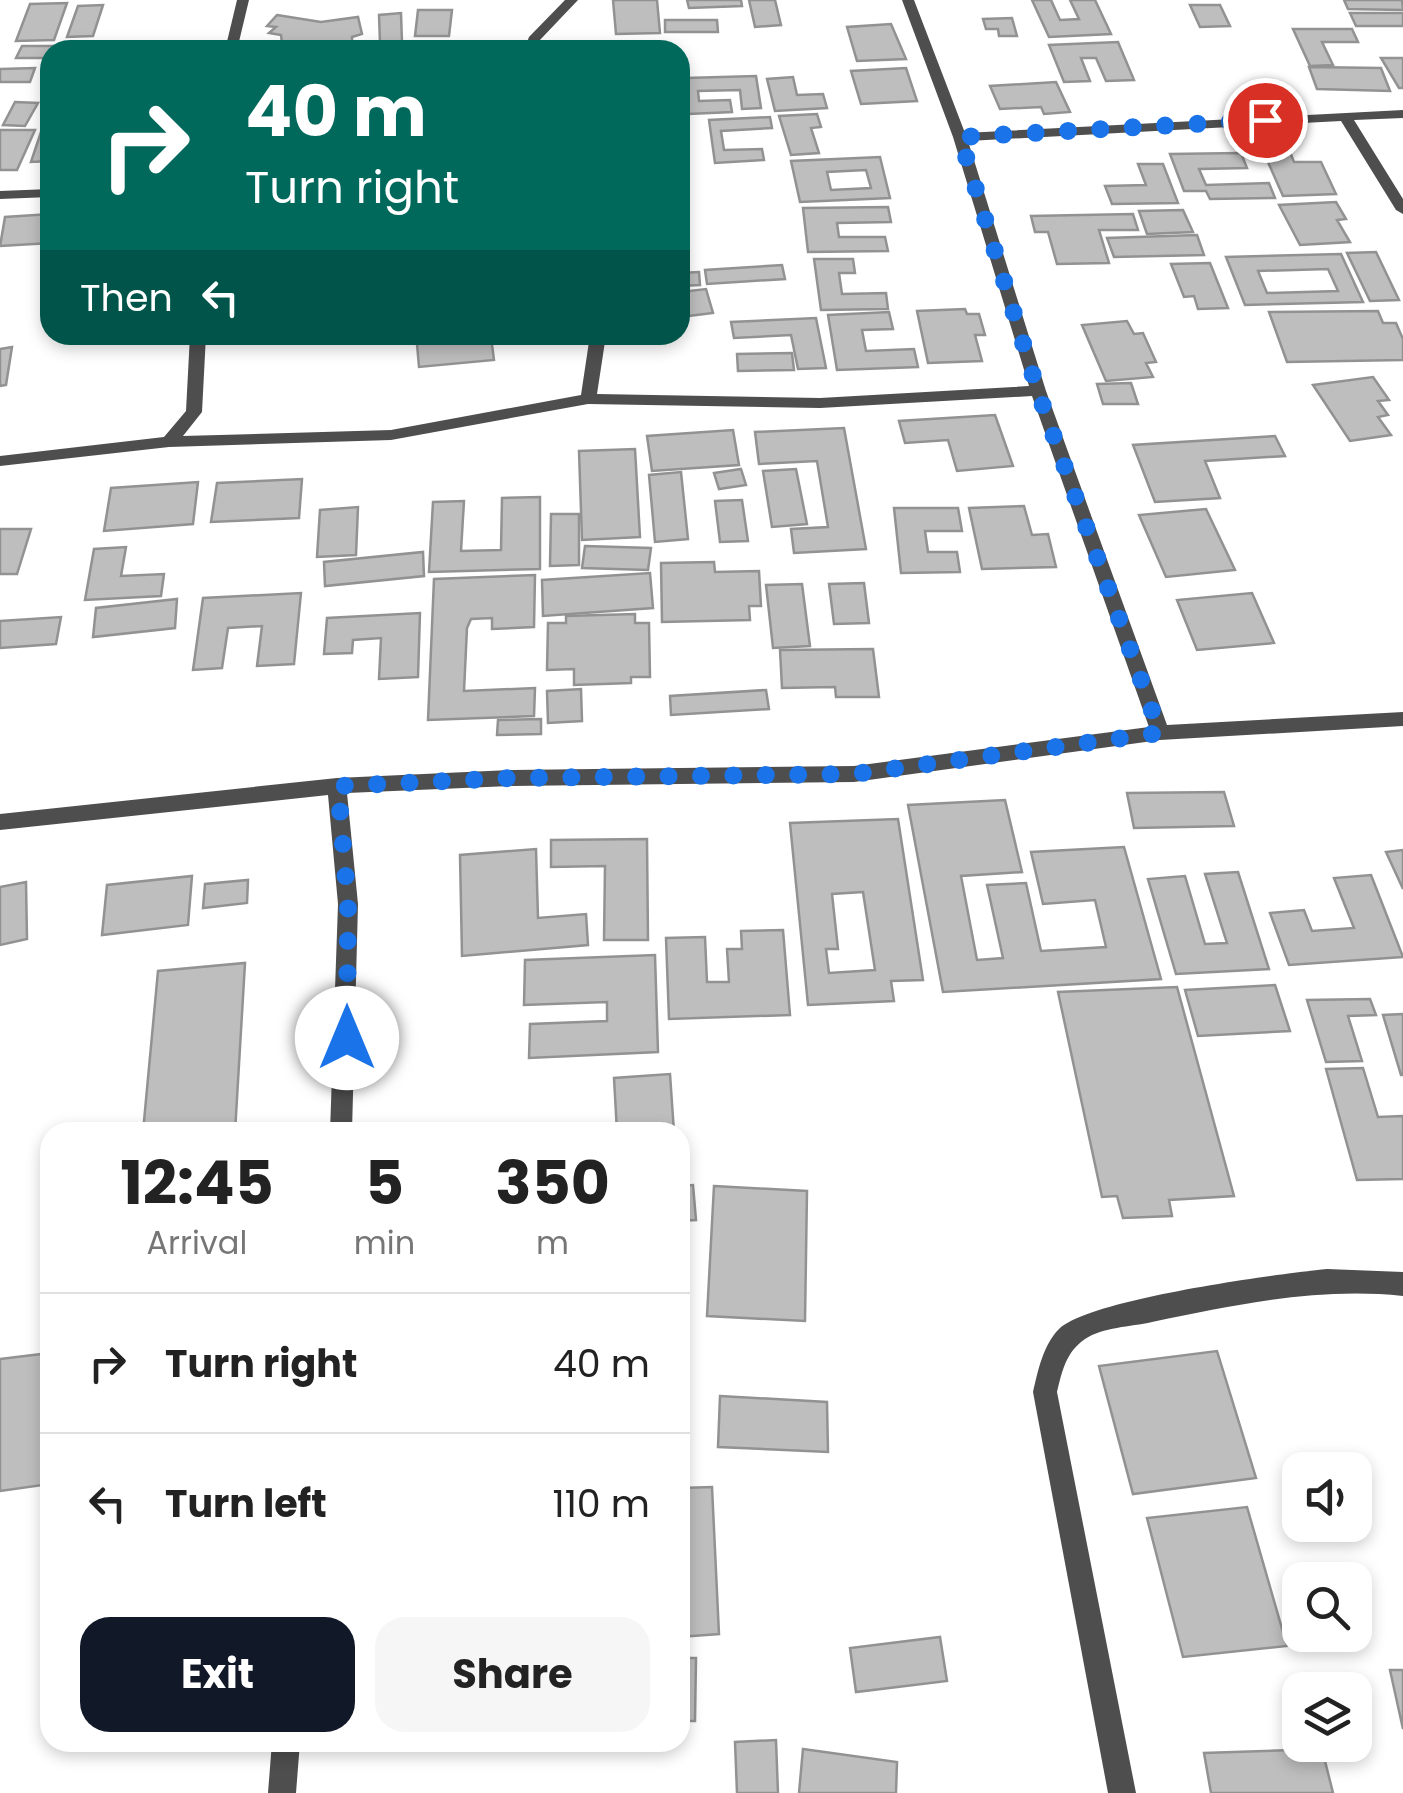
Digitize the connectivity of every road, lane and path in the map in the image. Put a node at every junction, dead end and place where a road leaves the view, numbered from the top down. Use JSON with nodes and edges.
{"nodes":[{"id":1,"x":243,"y":0,"type":"edge"},
{"id":2,"x":572,"y":0,"type":"edge"},
{"id":3,"x":908,"y":0,"type":"edge"},
{"id":4,"x":234,"y":40,"type":"edge"},
{"id":5,"x":533,"y":40,"type":"edge"},
{"id":6,"x":1403,"y":114,"type":"edge"},
{"id":7,"x":1344,"y":116,"type":"junction"},
{"id":8,"x":960,"y":137,"type":"junction"},
{"id":9,"x":40,"y":193,"type":"edge"},
{"id":10,"x":0,"y":195,"type":"edge"},
{"id":11,"x":1403,"y":210,"type":"edge"},
{"id":12,"x":197,"y":345,"type":"edge"},
{"id":13,"x":596,"y":345,"type":"edge"},
{"id":14,"x":1038,"y":392,"type":"junction"},
{"id":15,"x":588,"y":399,"type":"junction"},
{"id":16,"x":169,"y":442,"type":"junction"},
{"id":17,"x":0,"y":461,"type":"edge"},
{"id":18,"x":1403,"y":719,"type":"edge"},
{"id":19,"x":1160,"y":733,"type":"junction"},
{"id":20,"x":338,"y":786,"type":"junction"},
{"id":21,"x":0,"y":822,"type":"edge"},
{"id":22,"x":341,"y":1122,"type":"edge"},
{"id":23,"x":1403,"y":1284,"type":"edge"},
{"id":24,"x":285,"y":1752,"type":"edge"},
{"id":25,"x":282,"y":1793,"type":"edge"},
{"id":26,"x":1122,"y":1793,"type":"edge"}],
"edges":[{"from":1,"to":4,"type":"street"},
{"from":2,"to":5,"type":"street"},
{"from":3,"to":8,"type":"street"},
{"from":6,"to":7,"type":"street"},
{"from":7,"to":8,"type":"street"},
{"from":7,"to":11,"type":"street"},
{"from":8,"to":14,"type":"street"},
{"from":9,"to":10,"type":"street"},
{"from":12,"to":16,"type":"street"},
{"from":13,"to":15,"type":"street"},
{"from":14,"to":15,"type":"street"},
{"from":14,"to":19,"type":"street"},
{"from":15,"to":16,"type":"street"},
{"from":16,"to":17,"type":"street"},
{"from":18,"to":19,"type":"street"},
{"from":19,"to":20,"type":"street"},
{"from":20,"to":21,"type":"street"},
{"from":20,"to":22,"type":"street"},
{"from":23,"to":26,"type":"street"},
{"from":24,"to":25,"type":"street"}]}
